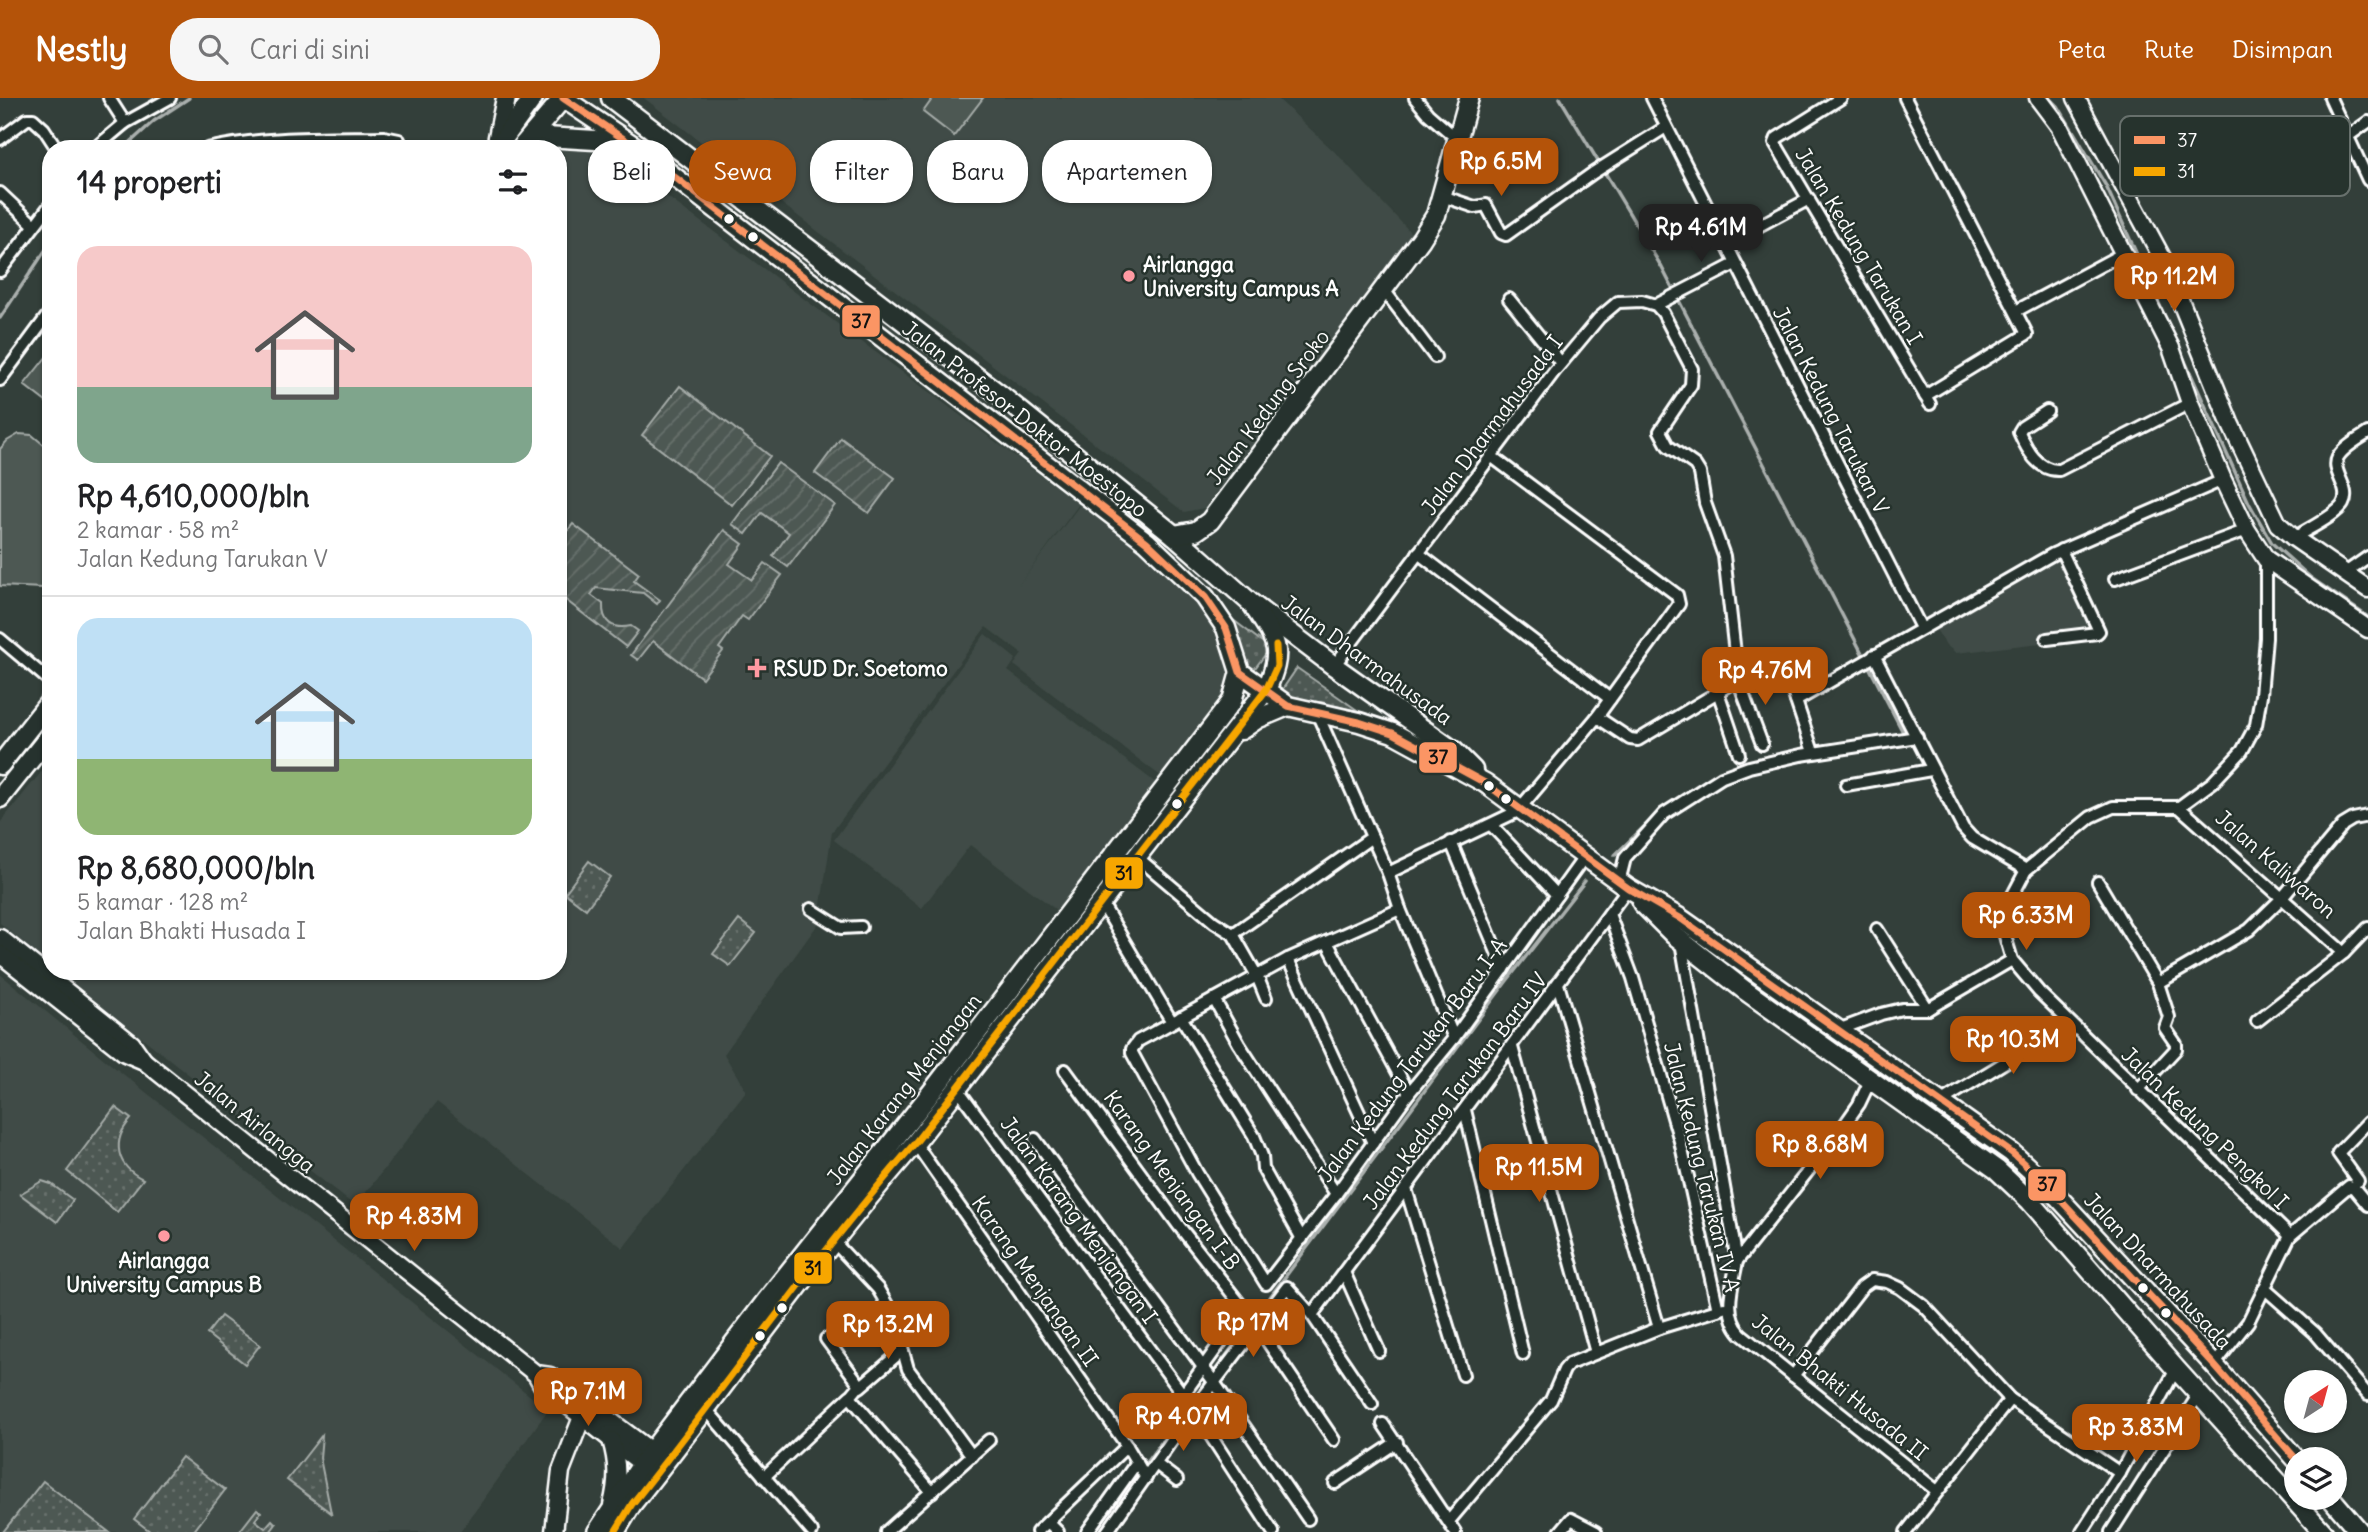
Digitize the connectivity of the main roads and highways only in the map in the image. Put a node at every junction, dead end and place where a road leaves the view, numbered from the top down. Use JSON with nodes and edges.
{"nodes":[{"id":1,"x":506,"y":98,"type":"edge"},
{"id":2,"x":533,"y":98,"type":"edge"},
{"id":3,"x":563,"y":98,"type":"edge"},
{"id":4,"x":611,"y":98,"type":"edge"},
{"id":5,"x":629,"y":98,"type":"edge"},
{"id":6,"x":1469,"y":98,"type":"edge"},
{"id":7,"x":2038,"y":98,"type":"edge"},
{"id":8,"x":2076,"y":98,"type":"edge"},
{"id":9,"x":640,"y":119,"type":"junction"},
{"id":10,"x":497,"y":140,"type":"edge"},
{"id":11,"x":502,"y":140,"type":"edge"},
{"id":12,"x":526,"y":140,"type":"edge"},
{"id":13,"x":538,"y":140,"type":"edge"},
{"id":14,"x":588,"y":140,"type":"edge"},
{"id":15,"x":625,"y":140,"type":"edge"},
{"id":16,"x":675,"y":177,"type":"edge"},
{"id":17,"x":2120,"y":180,"type":"edge"},
{"id":18,"x":2129,"y":196,"type":"edge"},
{"id":19,"x":1174,"y":534,"type":"junction"},
{"id":20,"x":2368,"y":589,"type":"edge"},
{"id":21,"x":1252,"y":604,"type":"junction"},
{"id":22,"x":2368,"y":629,"type":"edge"},
{"id":23,"x":1240,"y":672,"type":"junction"},
{"id":24,"x":1266,"y":690,"type":"junction"},
{"id":25,"x":1288,"y":706,"type":"junction"},
{"id":26,"x":42,"y":710,"type":"edge"},
{"id":27,"x":1230,"y":737,"type":"junction"},
{"id":28,"x":42,"y":745,"type":"edge"},
{"id":29,"x":3,"y":755,"type":"edge"},
{"id":30,"x":1485,"y":783,"type":"junction"},
{"id":31,"x":0,"y":798,"type":"edge"},
{"id":32,"x":1623,"y":885,"type":"junction"},
{"id":33,"x":0,"y":938,"type":"edge"},
{"id":34,"x":0,"y":954,"type":"edge"},
{"id":35,"x":42,"y":972,"type":"edge"},
{"id":36,"x":52,"y":980,"type":"edge"},
{"id":37,"x":144,"y":1061,"type":"junction"},
{"id":38,"x":877,"y":1174,"type":"junction"},
{"id":39,"x":2112,"y":1255,"type":"junction"},
{"id":40,"x":2092,"y":1272,"type":"junction"},
{"id":41,"x":2131,"y":1276,"type":"junction"},
{"id":42,"x":2113,"y":1295,"type":"junction"},
{"id":43,"x":536,"y":1374,"type":"junction"},
{"id":44,"x":582,"y":1418,"type":"junction"},
{"id":45,"x":611,"y":1440,"type":"junction"},
{"id":46,"x":2286,"y":1447,"type":"edge"},
{"id":47,"x":654,"y":1463,"type":"junction"},
{"id":48,"x":612,"y":1507,"type":"junction"},
{"id":49,"x":2341,"y":1510,"type":"edge"},
{"id":50,"x":554,"y":1532,"type":"edge"},
{"id":51,"x":597,"y":1532,"type":"edge"},
{"id":52,"x":615,"y":1532,"type":"edge"},
{"id":53,"x":2323,"y":1532,"type":"edge"},
{"id":54,"x":2360,"y":1532,"type":"edge"}],
"edges":[{"from":1,"to":10,"type":"main road"},
{"from":2,"to":11,"type":"main road"},
{"from":3,"to":12,"type":"main road"},
{"from":3,"to":15,"type":"main road","name":"Jalan Profesor Doktor Moestopo"},
{"from":4,"to":9,"type":"main road","name":"Jalan Profesor Doktor Moestopo"},
{"from":5,"to":9,"type":"main road"},
{"from":6,"to":19,"type":"main road","name":"Jalan Kedung Sroko"},
{"from":7,"to":22,"type":"main road"},
{"from":8,"to":17,"type":"main road"},
{"from":9,"to":19,"type":"main road","name":"Jalan Profesor Doktor Moestopo"},
{"from":13,"to":14,"type":"main road"},
{"from":16,"to":23,"type":"main road","name":"Jalan Profesor Doktor Moestopo"},
{"from":18,"to":20,"type":"main road"},
{"from":19,"to":21,"type":"main road","name":"Jalan Profesor Doktor Moestopo"},
{"from":21,"to":24,"type":"main road","name":"Jalan Karang Menjangan"},
{"from":21,"to":30,"type":"main road","name":"Jalan Dharmahusada"},
{"from":23,"to":24,"type":"main road"},
{"from":23,"to":38,"type":"main road","name":"Jalan Karang Menjangan"},
{"from":24,"to":25,"type":"main road"},
{"from":24,"to":27,"type":"main road","name":"Jalan Karang Menjangan"},
{"from":25,"to":27,"type":"main road"},
{"from":25,"to":30,"type":"main road","name":"Jalan Dharmahusada"},
{"from":26,"to":29,"type":"main road"},
{"from":27,"to":38,"type":"main road","name":"Jalan Karang Menjangan"},
{"from":28,"to":31,"type":"main road"},
{"from":30,"to":32,"type":"main road","name":"Jalan Dharmahusada"},
{"from":32,"to":39,"type":"main road","name":"Jalan Dharmahusada"},
{"from":32,"to":40,"type":"main road","name":"Jalan Dharmahusada"},
{"from":33,"to":35,"type":"main road","name":"Jalan Airlangga"},
{"from":34,"to":37,"type":"main road","name":"Jalan Airlangga"},
{"from":36,"to":37,"type":"main road","name":"Jalan Airlangga"},
{"from":37,"to":43,"type":"main road","name":"Jalan Airlangga"},
{"from":38,"to":47,"type":"main road","name":"Jalan Karang Menjangan"},
{"from":38,"to":47,"type":"main road","name":"Jalan Karang Menjangan"},
{"from":39,"to":40,"type":"main road"},
{"from":39,"to":41,"type":"main road","name":"Jalan Dharmahusada"},
{"from":40,"to":42,"type":"main road","name":"Jalan Dharmahusada"},
{"from":41,"to":42,"type":"main road"},
{"from":41,"to":46,"type":"main road","name":"Jalan Dharmahusada"},
{"from":42,"to":53,"type":"main road","name":"Jalan Dharmahusada"},
{"from":43,"to":44,"type":"main road","name":"Jalan Airlangga"},
{"from":43,"to":47,"type":"main road","name":"Jalan Airlangga"},
{"from":44,"to":45,"type":"main road","name":"Jalan Airlangga"},
{"from":44,"to":50,"type":"main road"},
{"from":45,"to":47,"type":"main road","name":"Jalan Airlangga"},
{"from":45,"to":48,"type":"main road"},
{"from":47,"to":48,"type":"main road","name":"Jalan Karang Menjangan"},
{"from":47,"to":52,"type":"main road","name":"Jalan Karang Menjangan"},
{"from":48,"to":51,"type":"main road","name":"Jalan Karang Menjangan"},
{"from":49,"to":54,"type":"main road"}]}
